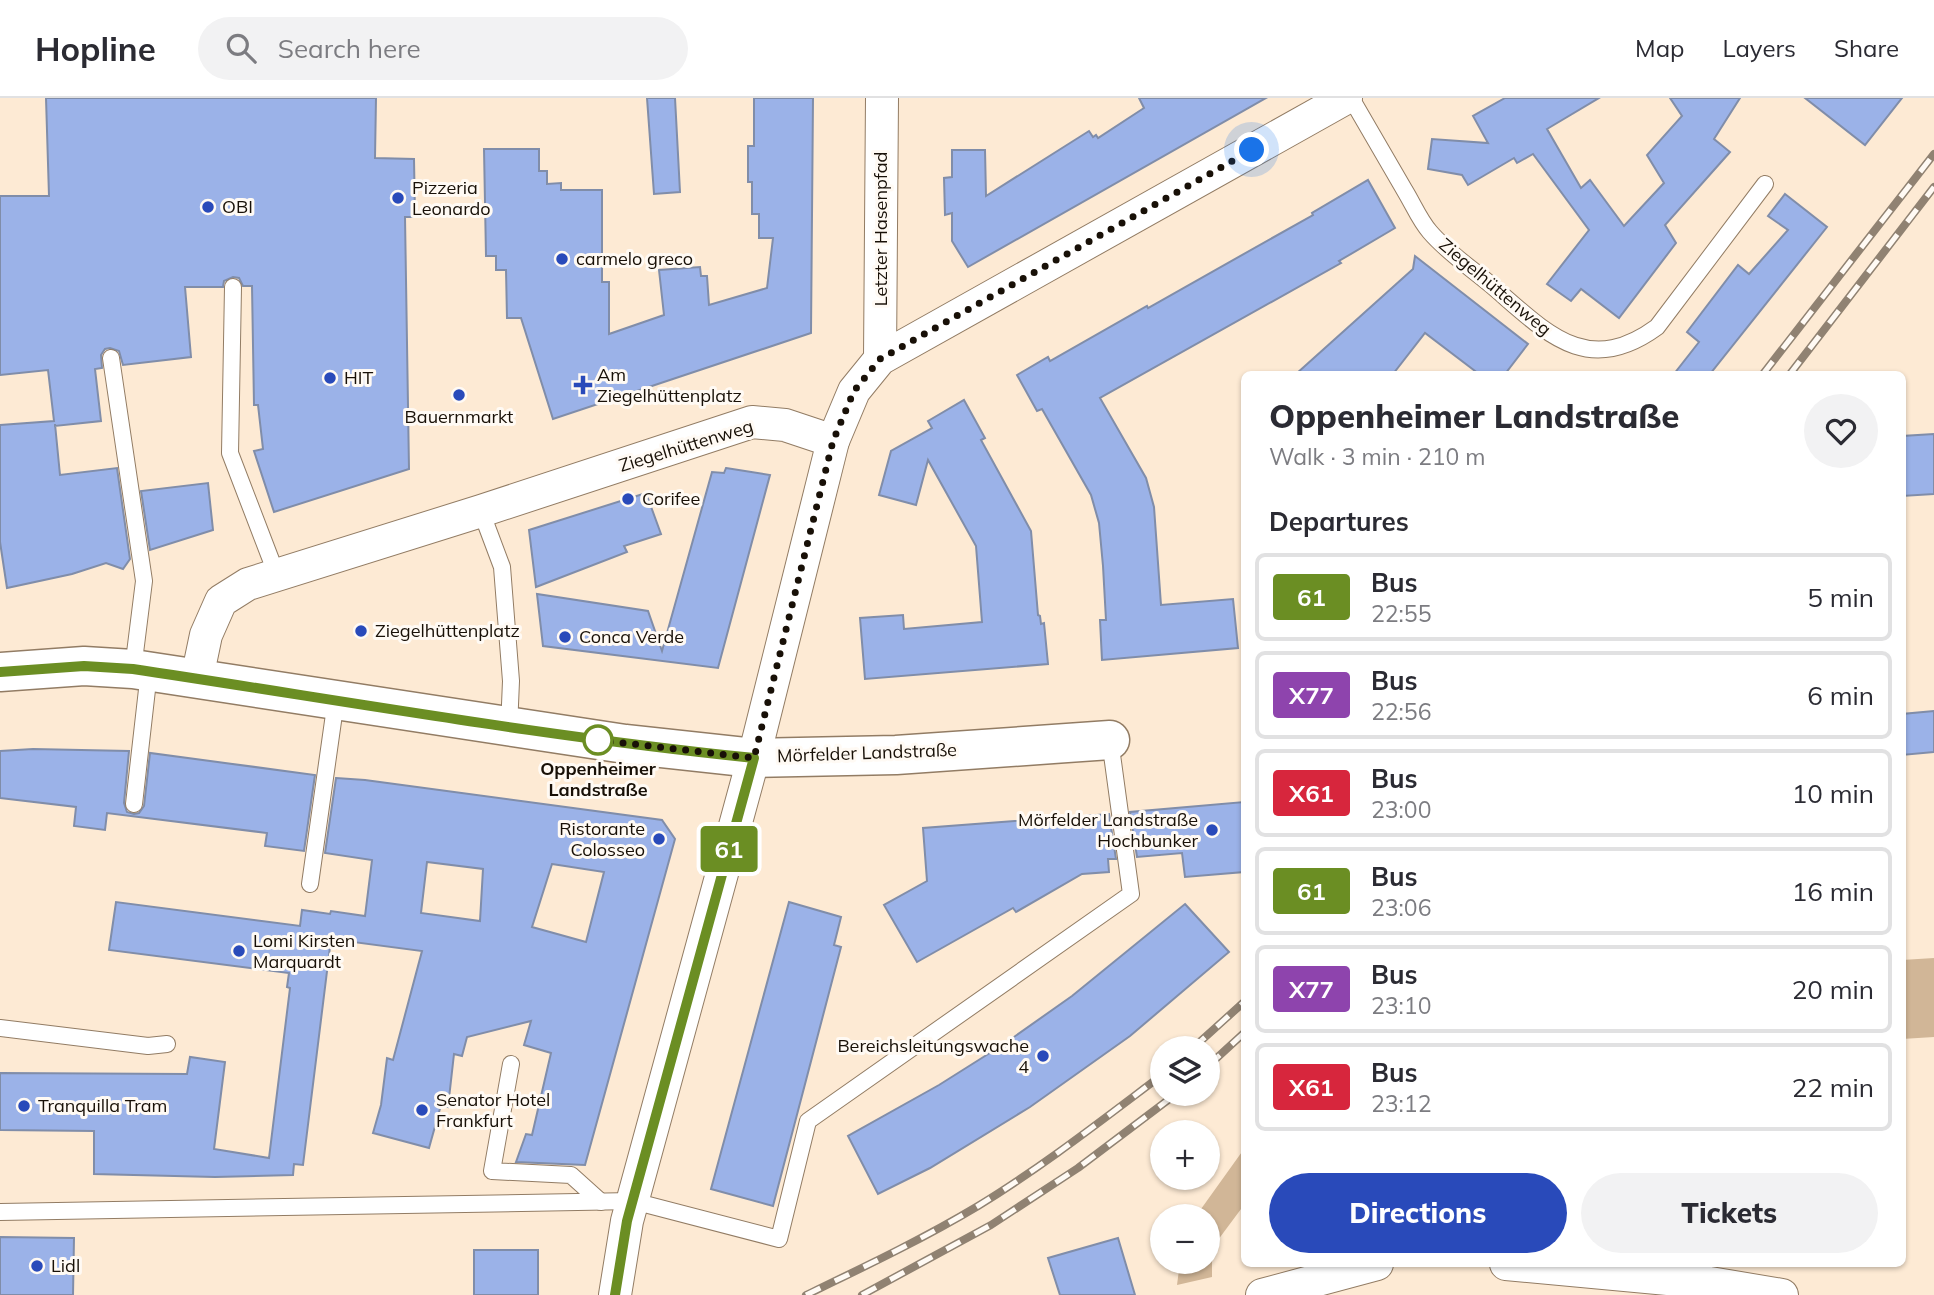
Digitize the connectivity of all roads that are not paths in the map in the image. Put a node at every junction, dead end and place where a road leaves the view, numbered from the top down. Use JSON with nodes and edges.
{"nodes":[{"id":1,"x":882,"y":98,"type":"edge"},
{"id":2,"x":1346,"y":98,"type":"edge"},
{"id":3,"x":1351,"y":98,"type":"edge"},
{"id":4,"x":1765,"y":184,"type":"dead end"},
{"id":5,"x":233,"y":287,"type":"dead end"},
{"id":6,"x":111,"y":358,"type":"dead end"},
{"id":7,"x":880,"y":359,"type":"junction"},
{"id":8,"x":833,"y":441,"type":"junction"},
{"id":9,"x":481,"y":511,"type":"junction"},
{"id":10,"x":276,"y":573,"type":"junction"},
{"id":11,"x":141,"y":670,"type":"junction"},
{"id":12,"x":0,"y":672,"type":"edge"},
{"id":13,"x":197,"y":678,"type":"junction"},
{"id":14,"x":336,"y":701,"type":"junction"},
{"id":15,"x":509,"y":728,"type":"junction"},
{"id":16,"x":1110,"y":740,"type":"joint"},
{"id":17,"x":754,"y":758,"type":"junction"},
{"id":18,"x":134,"y":804,"type":"dead end"},
{"id":19,"x":310,"y":884,"type":"dead end"},
{"id":20,"x":0,"y":1028,"type":"edge"},
{"id":21,"x":167,"y":1044,"type":"dead end"},
{"id":22,"x":511,"y":1064,"type":"dead end"},
{"id":23,"x":633,"y":1201,"type":"junction"},
{"id":24,"x":601,"y":1202,"type":"junction"},
{"id":25,"x":0,"y":1212,"type":"edge"},
{"id":26,"x":1366,"y":1267,"type":"edge"},
{"id":27,"x":1538,"y":1267,"type":"edge"},
{"id":28,"x":615,"y":1295,"type":"edge"},
{"id":29,"x":1262,"y":1295,"type":"edge"},
{"id":30,"x":1782,"y":1295,"type":"edge"}],
"edges":[{"from":1,"to":7,"type":"street","name":"Letzter Hasenpfad"},
{"from":2,"to":7,"type":"street"},
{"from":3,"to":4,"type":"lane","name":"Ziegelhüttenweg"},
{"from":5,"to":10,"type":"lane"},
{"from":6,"to":11,"type":"lane"},
{"from":7,"to":8,"type":"street"},
{"from":8,"to":9,"type":"street","name":"Ziegelhüttenweg"},
{"from":8,"to":17,"type":"street"},
{"from":9,"to":10,"type":"street","name":"Ziegelhüttenweg"},
{"from":9,"to":15,"type":"lane"},
{"from":10,"to":13,"type":"street","name":"Ziegelhüttenweg"},
{"from":11,"to":12,"type":"main road","name":"Mörfelder Landstraße"},
{"from":11,"to":13,"type":"main road","name":"Mörfelder Landstraße"},
{"from":11,"to":18,"type":"lane"},
{"from":13,"to":14,"type":"main road","name":"Mörfelder Landstraße"},
{"from":14,"to":15,"type":"main road","name":"Mörfelder Landstraße"},
{"from":14,"to":19,"type":"lane"},
{"from":15,"to":17,"type":"main road","name":"Mörfelder Landstraße"},
{"from":16,"to":17,"type":"main road","name":"Mörfelder Landstraße"},
{"from":16,"to":23,"type":"lane"},
{"from":17,"to":23,"type":"street"},
{"from":20,"to":21,"type":"lane"},
{"from":22,"to":24,"type":"lane"},
{"from":23,"to":24,"type":"lane"},
{"from":23,"to":28,"type":"street"},
{"from":24,"to":25,"type":"lane"},
{"from":26,"to":29,"type":"street"},
{"from":27,"to":30,"type":"street"}]}
